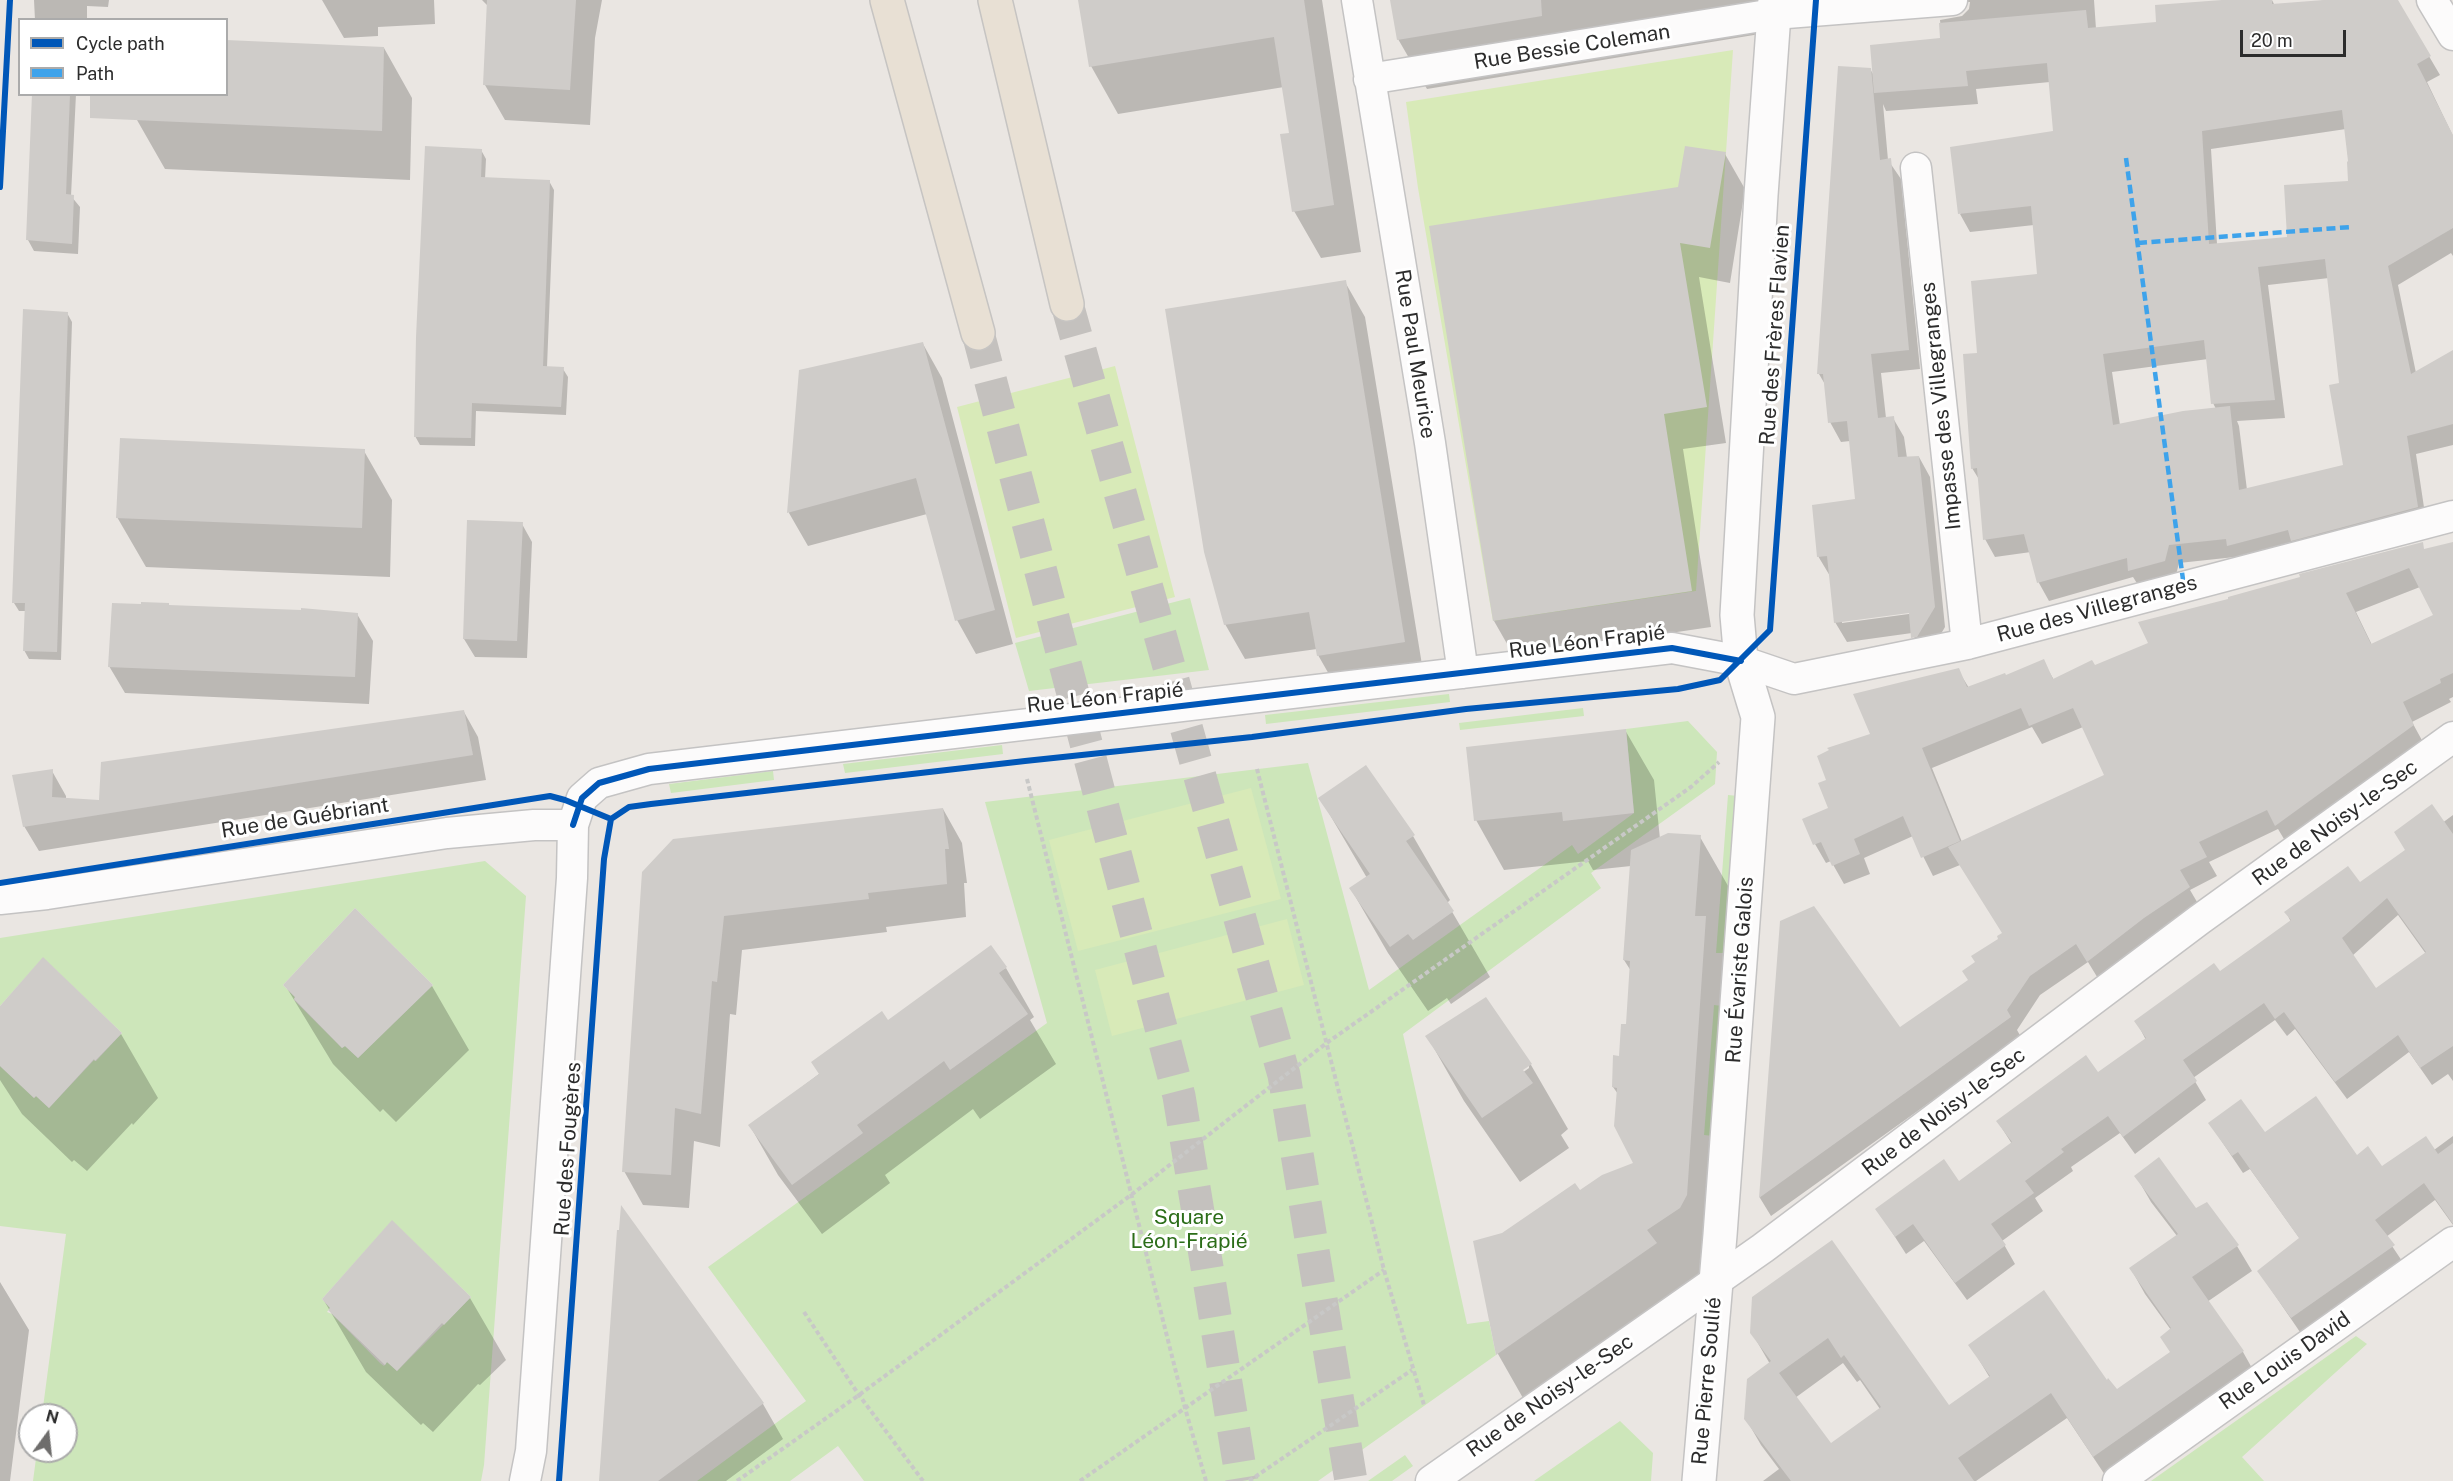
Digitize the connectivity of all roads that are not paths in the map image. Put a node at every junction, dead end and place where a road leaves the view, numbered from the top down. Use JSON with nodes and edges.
{"nodes":[{"id":1,"x":887,"y":0,"type":"edge"},
{"id":2,"x":995,"y":0,"type":"edge"},
{"id":3,"x":1357,"y":0,"type":"edge"},
{"id":4,"x":1952,"y":0,"type":"edge"},
{"id":5,"x":2432,"y":0,"type":"edge"},
{"id":6,"x":1775,"y":7,"type":"edge"},
{"id":7,"x":2453,"y":35,"type":"edge"},
{"id":8,"x":1369,"y":79,"type":"junction"},
{"id":9,"x":1916,"y":168,"type":"dead end"},
{"id":10,"x":1067,"y":304,"type":"tunnel mouth"},
{"id":11,"x":978,"y":333,"type":"tunnel mouth"},
{"id":12,"x":2453,"y":516,"type":"edge"},
{"id":13,"x":1967,"y":644,"type":"junction"},
{"id":14,"x":1741,"y":661,"type":"junction"},
{"id":15,"x":1464,"y":674,"type":"junction"},
{"id":16,"x":2453,"y":737,"type":"edge"},
{"id":17,"x":573,"y":825,"type":"junction"},
{"id":18,"x":0,"y":899,"type":"edge"},
{"id":19,"x":2453,"y":1242,"type":"edge"},
{"id":20,"x":1715,"y":1280,"type":"junction"},
{"id":21,"x":525,"y":1481,"type":"edge"},
{"id":22,"x":1431,"y":1481,"type":"edge"},
{"id":23,"x":1699,"y":1481,"type":"edge"},
{"id":24,"x":2118,"y":1481,"type":"edge"}],
"edges":[{"from":1,"to":11,"type":"highway"},
{"from":2,"to":10,"type":"highway"},
{"from":3,"to":8,"type":"street","name":"Rue Paul Meurice"},
{"from":4,"to":6,"type":"street","name":"Rue Bessie Coleman"},
{"from":5,"to":7,"type":"street"},
{"from":6,"to":8,"type":"street","name":"Rue Bessie Coleman"},
{"from":6,"to":14,"type":"street","name":"Rue des Frères Flavien"},
{"from":8,"to":15,"type":"street","name":"Rue Paul Meurice"},
{"from":9,"to":13,"type":"street","name":"Impasse des Villegranges"},
{"from":12,"to":13,"type":"street","name":"Rue des Villegranges"},
{"from":13,"to":14,"type":"street","name":"Rue des Villegranges"},
{"from":14,"to":15,"type":"street","name":"Rue Léon Frapié"},
{"from":14,"to":20,"type":"street","name":"Rue Évariste Galois"},
{"from":15,"to":17,"type":"street","name":"Rue Léon Frapié"},
{"from":16,"to":20,"type":"street","name":"Rue de Noisy-le-Sec"},
{"from":17,"to":18,"type":"street","name":"Rue de Guébriant"},
{"from":17,"to":21,"type":"street","name":"Rue des Fougères"},
{"from":19,"to":24,"type":"street","name":"Rue Louis David"},
{"from":20,"to":22,"type":"street","name":"Rue de Noisy-le-Sec"},
{"from":20,"to":23,"type":"street","name":"Rue Pierre Soulié"}]}
